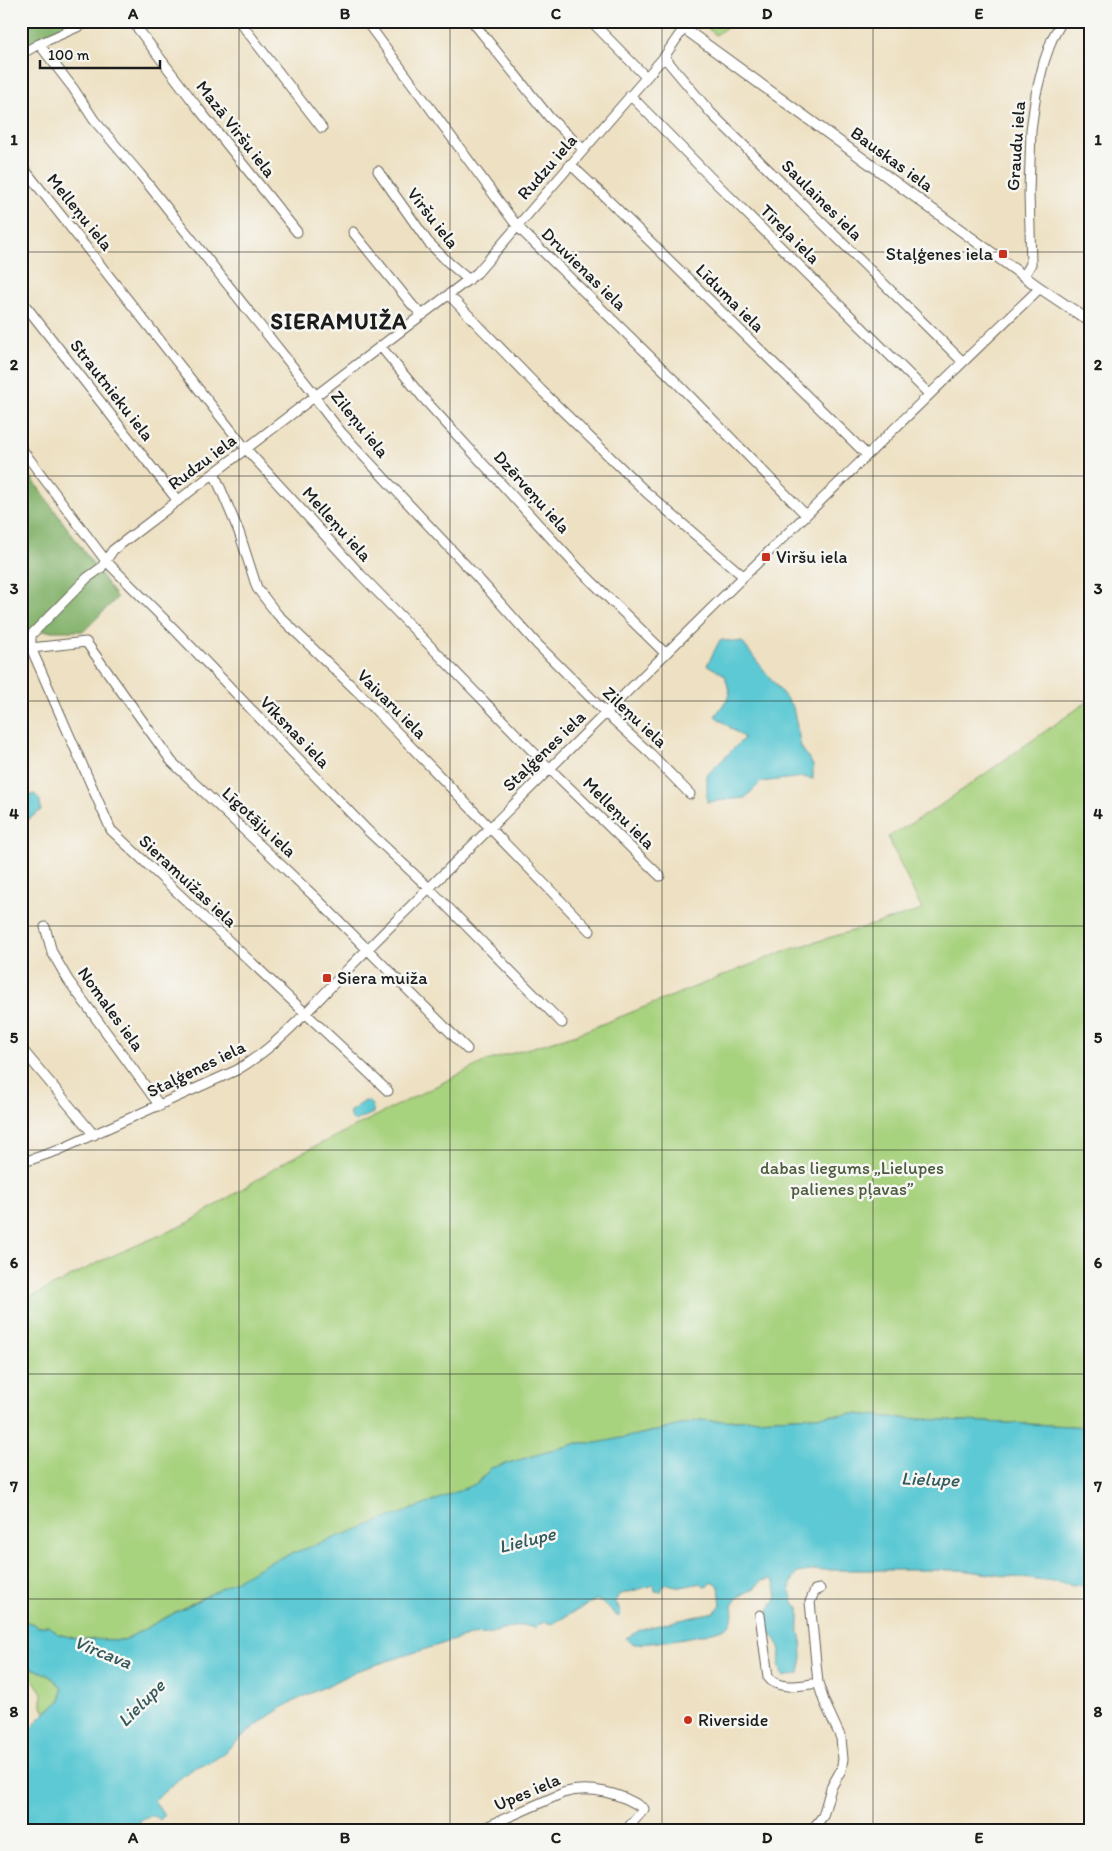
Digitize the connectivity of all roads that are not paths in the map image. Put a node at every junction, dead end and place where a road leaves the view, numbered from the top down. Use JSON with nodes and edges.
{"nodes":[{"id":1,"x":91,"y":21,"type":"edge"},
{"id":2,"x":132,"y":21,"type":"edge"},
{"id":3,"x":239,"y":21,"type":"edge"},
{"id":4,"x":366,"y":21,"type":"edge"},
{"id":5,"x":472,"y":21,"type":"edge"},
{"id":6,"x":591,"y":21,"type":"edge"},
{"id":7,"x":674,"y":21,"type":"edge"},
{"id":8,"x":1062,"y":21,"type":"edge"},
{"id":9,"x":684,"y":28,"type":"junction"},
{"id":10,"x":39,"y":44,"type":"junction"},
{"id":11,"x":21,"y":54,"type":"edge"},
{"id":12,"x":664,"y":57,"type":"junction"},
{"id":13,"x":646,"y":77,"type":"junction"},
{"id":14,"x":630,"y":95,"type":"junction"},
{"id":15,"x":322,"y":128,"type":"dead end"},
{"id":16,"x":583,"y":150,"type":"junction"},
{"id":17,"x":570,"y":164,"type":"junction"},
{"id":18,"x":21,"y":165,"type":"edge"},
{"id":19,"x":378,"y":171,"type":"dead end"},
{"id":20,"x":517,"y":226,"type":"junction"},
{"id":21,"x":296,"y":232,"type":"dead end"},
{"id":22,"x":353,"y":232,"type":"dead end"},
{"id":23,"x":1024,"y":276,"type":"junction"},
{"id":24,"x":469,"y":280,"type":"junction"},
{"id":25,"x":1040,"y":288,"type":"junction"},
{"id":26,"x":449,"y":295,"type":"junction"},
{"id":27,"x":21,"y":300,"type":"edge"},
{"id":28,"x":423,"y":315,"type":"junction"},
{"id":29,"x":1091,"y":322,"type":"edge"},
{"id":30,"x":381,"y":347,"type":"junction"},
{"id":31,"x":962,"y":361,"type":"junction"},
{"id":32,"x":929,"y":394,"type":"junction"},
{"id":33,"x":316,"y":396,"type":"junction"},
{"id":34,"x":21,"y":448,"type":"edge"},
{"id":35,"x":246,"y":449,"type":"junction"},
{"id":36,"x":867,"y":455,"type":"junction"},
{"id":37,"x":214,"y":473,"type":"junction"},
{"id":38,"x":178,"y":501,"type":"junction"},
{"id":39,"x":806,"y":515,"type":"junction"},
{"id":40,"x":106,"y":561,"type":"junction"},
{"id":41,"x":744,"y":576,"type":"junction"},
{"id":42,"x":26,"y":648,"type":"edge"},
{"id":43,"x":666,"y":654,"type":"junction"},
{"id":44,"x":606,"y":714,"type":"junction"},
{"id":45,"x":549,"y":768,"type":"junction"},
{"id":46,"x":690,"y":794,"type":"dead end"},
{"id":47,"x":490,"y":827,"type":"junction"},
{"id":48,"x":660,"y":876,"type":"dead end"},
{"id":49,"x":429,"y":888,"type":"junction"},
{"id":50,"x":45,"y":927,"type":"dead end"},
{"id":51,"x":590,"y":931,"type":"dead end"},
{"id":52,"x":368,"y":949,"type":"junction"},
{"id":53,"x":305,"y":1013,"type":"junction"},
{"id":54,"x":562,"y":1023,"type":"dead end"},
{"id":55,"x":21,"y":1048,"type":"edge"},
{"id":56,"x":467,"y":1049,"type":"dead end"},
{"id":57,"x":388,"y":1092,"type":"dead end"},
{"id":58,"x":160,"y":1106,"type":"junction"},
{"id":59,"x":94,"y":1135,"type":"junction"},
{"id":60,"x":21,"y":1163,"type":"edge"},
{"id":61,"x":820,"y":1589,"type":"dead end"},
{"id":62,"x":760,"y":1615,"type":"dead end"},
{"id":63,"x":818,"y":1683,"type":"junction"},
{"id":64,"x":479,"y":1830,"type":"edge"},
{"id":65,"x":626,"y":1830,"type":"edge"},
{"id":66,"x":812,"y":1830,"type":"edge"}],
"edges":[{"from":1,"to":10,"type":"street"},
{"from":2,"to":21,"type":"street","name":"Mazā Viršu iela"},
{"from":3,"to":15,"type":"street"},
{"from":4,"to":20,"type":"street","name":"Druvienas iela"},
{"from":5,"to":16,"type":"street"},
{"from":6,"to":13,"type":"street"},
{"from":7,"to":9,"type":"street","name":"Bauskas iela"},
{"from":8,"to":23,"type":"street","name":"Graudu iela"},
{"from":9,"to":12,"type":"street","name":"Rudzu iela"},
{"from":9,"to":23,"type":"street","name":"Bauskas iela"},
{"from":10,"to":11,"type":"street"},
{"from":10,"to":33,"type":"street","name":"Zileņu iela"},
{"from":12,"to":13,"type":"street","name":"Rudzu iela"},
{"from":12,"to":31,"type":"street","name":"Saulaines iela"},
{"from":13,"to":14,"type":"street","name":"Rudzu iela"},
{"from":14,"to":16,"type":"street","name":"Rudzu iela"},
{"from":14,"to":32,"type":"street","name":"Tīreļa iela"},
{"from":16,"to":17,"type":"street","name":"Rudzu iela"},
{"from":17,"to":20,"type":"street","name":"Rudzu iela"},
{"from":17,"to":36,"type":"street","name":"Līduma iela"},
{"from":18,"to":35,"type":"street","name":"Melleņu iela"},
{"from":19,"to":24,"type":"street","name":"Viršu iela"},
{"from":20,"to":24,"type":"street","name":"Rudzu iela"},
{"from":20,"to":39,"type":"street","name":"Druvienas iela"},
{"from":22,"to":28,"type":"street"},
{"from":23,"to":25,"type":"street","name":"Bauskas iela"},
{"from":24,"to":26,"type":"street","name":"Rudzu iela"},
{"from":25,"to":29,"type":"street","name":"Bauskas iela"},
{"from":25,"to":31,"type":"street","name":"Staļģenes iela"},
{"from":26,"to":28,"type":"street","name":"Rudzu iela"},
{"from":26,"to":41,"type":"street"},
{"from":27,"to":38,"type":"street","name":"Strautnieku iela"},
{"from":28,"to":30,"type":"street","name":"Rudzu iela"},
{"from":30,"to":33,"type":"street","name":"Rudzu iela"},
{"from":30,"to":43,"type":"street","name":"Dzērveņu iela"},
{"from":31,"to":32,"type":"street","name":"Staļģenes iela"},
{"from":32,"to":36,"type":"street","name":"Staļģenes iela"},
{"from":33,"to":35,"type":"street","name":"Rudzu iela"},
{"from":33,"to":44,"type":"street","name":"Zileņu iela"},
{"from":34,"to":40,"type":"street","name":"Vīksnas iela"},
{"from":35,"to":37,"type":"street","name":"Rudzu iela"},
{"from":35,"to":45,"type":"street","name":"Melleņu iela"},
{"from":36,"to":39,"type":"street","name":"Staļģenes iela"},
{"from":37,"to":38,"type":"street","name":"Rudzu iela"},
{"from":37,"to":47,"type":"street","name":"Vaivaru iela"},
{"from":38,"to":40,"type":"street","name":"Rudzu iela"},
{"from":39,"to":41,"type":"street","name":"Staļģenes iela"},
{"from":40,"to":42,"type":"street","name":"Rudzu iela"},
{"from":40,"to":49,"type":"street","name":"Vīksnas iela"},
{"from":41,"to":43,"type":"street","name":"Staļģenes iela"},
{"from":42,"to":52,"type":"street","name":"Līgotāju iela"},
{"from":42,"to":53,"type":"street","name":"Sieramuižas iela"},
{"from":43,"to":44,"type":"street","name":"Staļģenes iela"},
{"from":44,"to":45,"type":"street","name":"Staļģenes iela"},
{"from":44,"to":46,"type":"street","name":"Zileņu iela"},
{"from":45,"to":47,"type":"street","name":"Staļģenes iela"},
{"from":45,"to":48,"type":"street","name":"Melleņu iela"},
{"from":47,"to":49,"type":"street","name":"Staļģenes iela"},
{"from":47,"to":51,"type":"street","name":"Vaivaru iela"},
{"from":49,"to":52,"type":"street","name":"Staļģenes iela"},
{"from":49,"to":54,"type":"street","name":"Vīksnas iela"},
{"from":50,"to":58,"type":"street","name":"Nomales iela"},
{"from":52,"to":53,"type":"street","name":"Staļģenes iela"},
{"from":52,"to":56,"type":"street","name":"Līgotāju iela"},
{"from":53,"to":57,"type":"street","name":"Sieramuižas iela"},
{"from":53,"to":58,"type":"street","name":"Staļģenes iela"},
{"from":55,"to":59,"type":"street"},
{"from":58,"to":59,"type":"street","name":"Staļģenes iela"},
{"from":59,"to":60,"type":"street","name":"Staļģenes iela"},
{"from":61,"to":63,"type":"street"},
{"from":62,"to":63,"type":"street"},
{"from":63,"to":66,"type":"street"},
{"from":64,"to":65,"type":"street","name":"Upes iela"}]}
